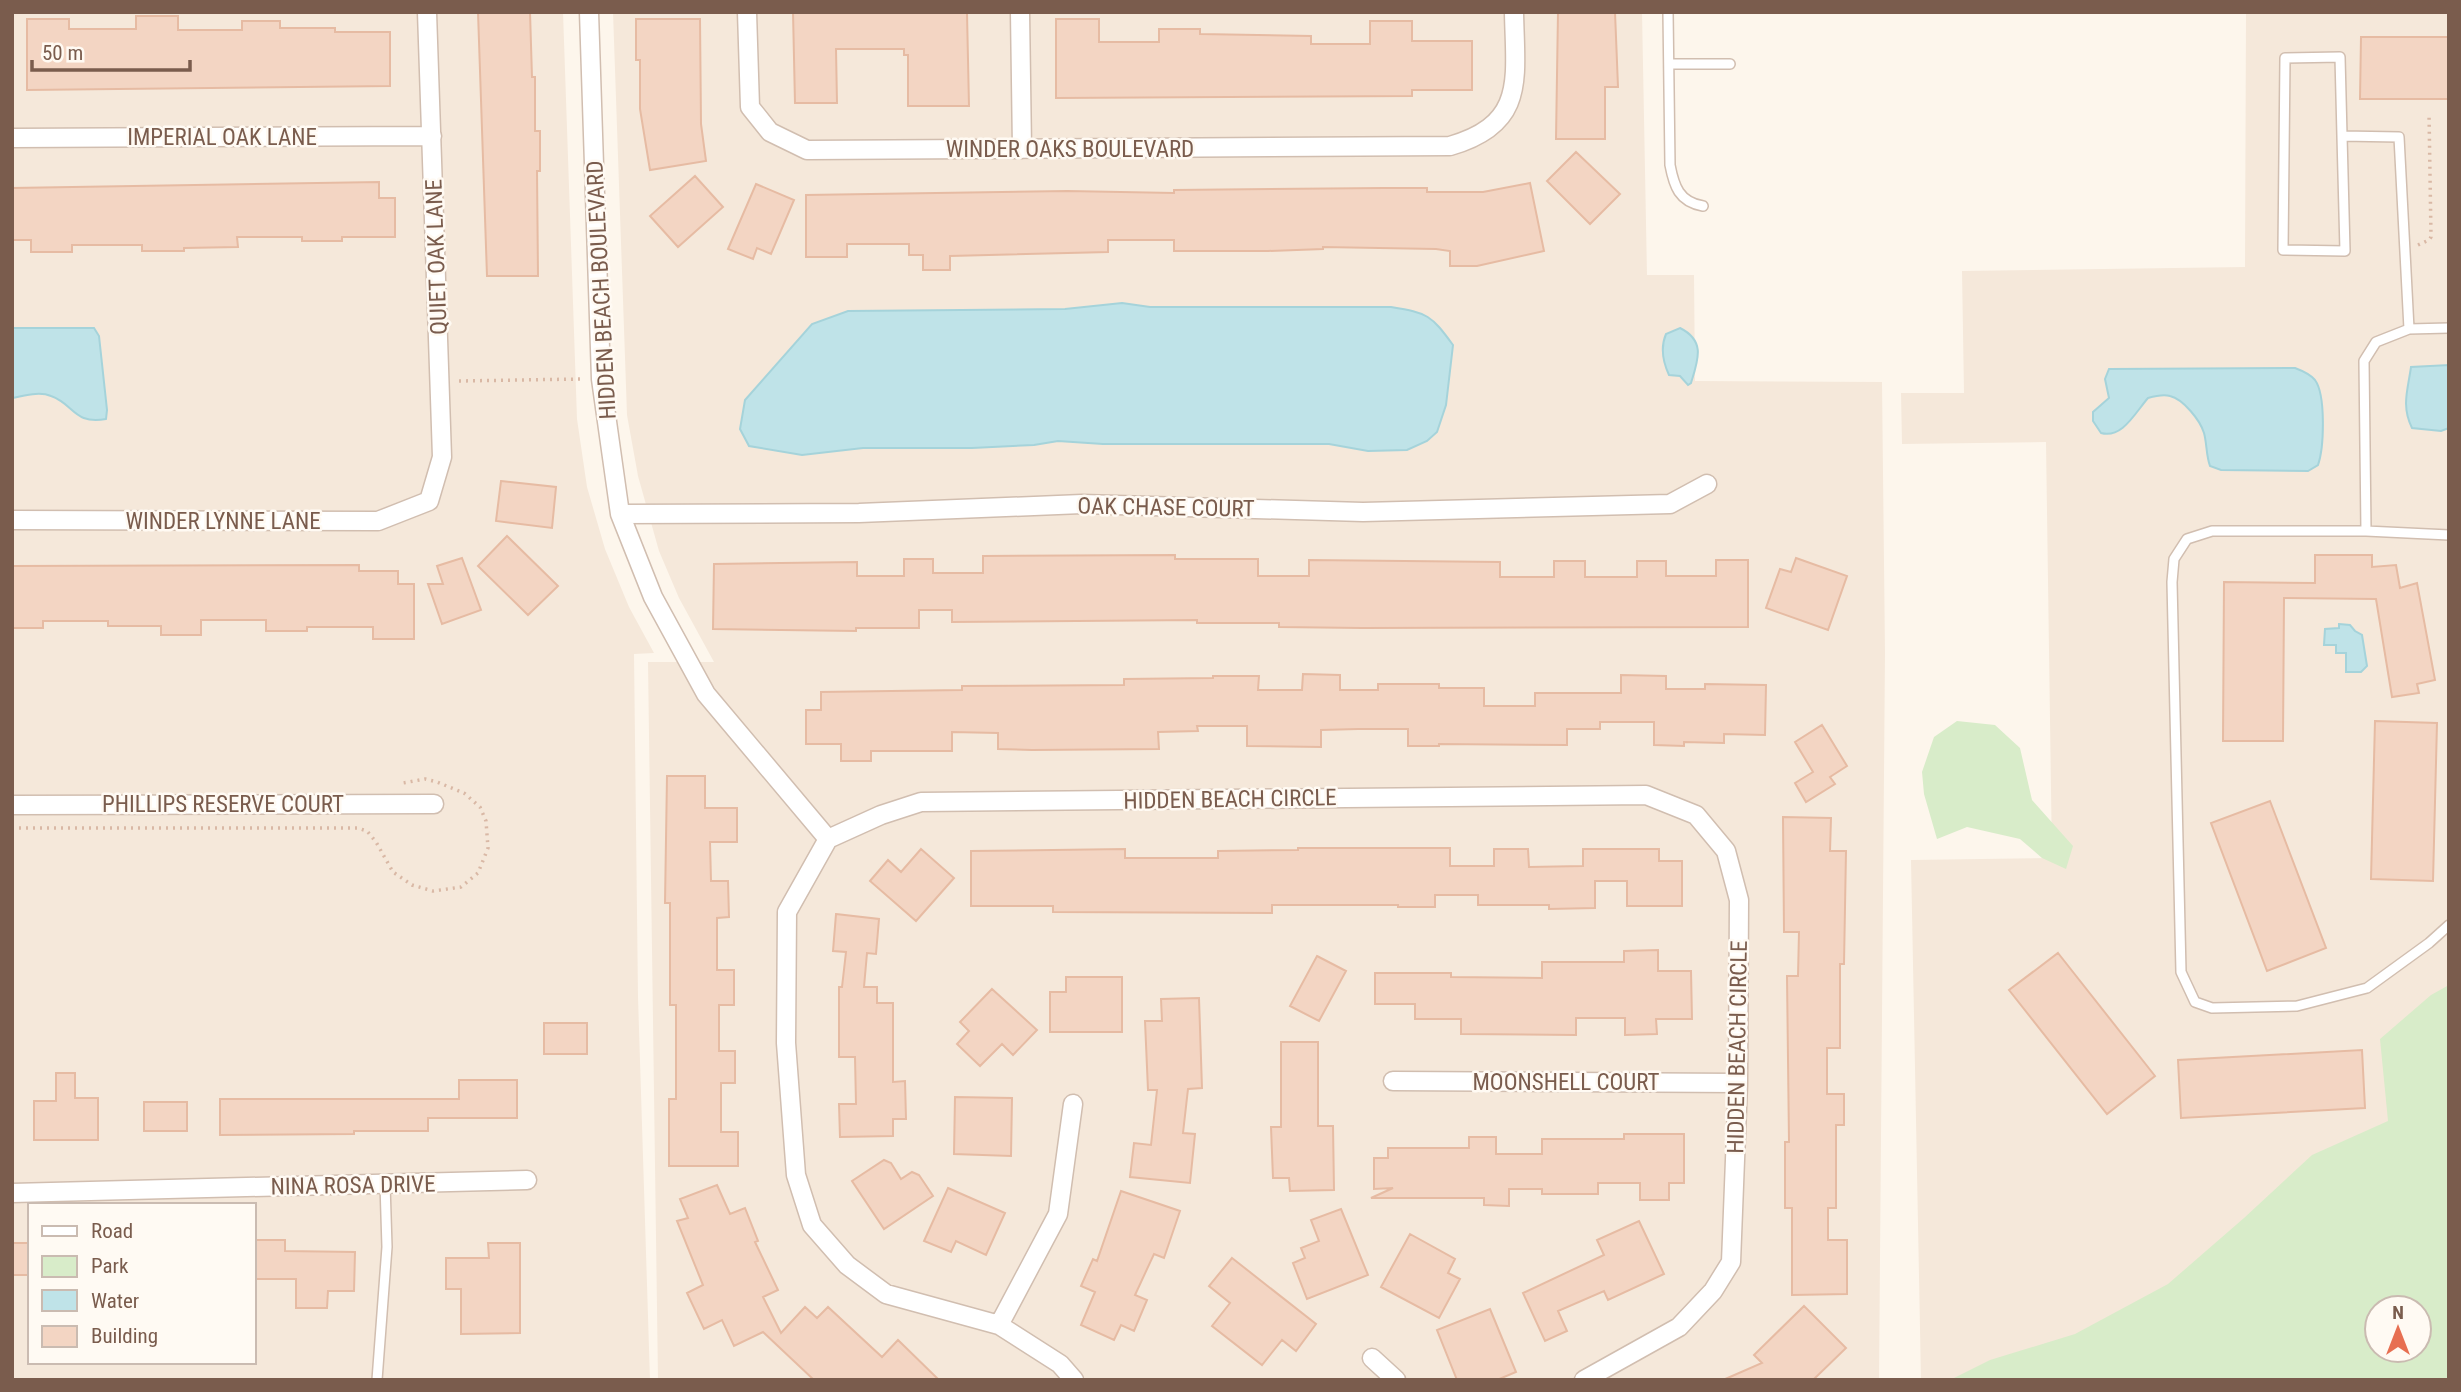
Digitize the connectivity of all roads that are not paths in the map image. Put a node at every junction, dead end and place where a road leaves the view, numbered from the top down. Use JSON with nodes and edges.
{"nodes":[{"id":1,"x":427,"y":12,"type":"edge"},
{"id":2,"x":589,"y":12,"type":"edge"},
{"id":3,"x":747,"y":12,"type":"edge"},
{"id":4,"x":1020,"y":12,"type":"edge"},
{"id":5,"x":1514,"y":12,"type":"edge"},
{"id":6,"x":1668,"y":12,"type":"edge"},
{"id":7,"x":1669,"y":64,"type":"junction"},
{"id":8,"x":1730,"y":64,"type":"dead end"},
{"id":9,"x":432,"y":136,"type":"junction"},
{"id":10,"x":2342,"y":136,"type":"junction"},
{"id":11,"x":12,"y":138,"type":"edge"},
{"id":12,"x":1022,"y":149,"type":"junction"},
{"id":13,"x":1703,"y":206,"type":"dead end"},
{"id":14,"x":2449,"y":328,"type":"edge"},
{"id":15,"x":2409,"y":329,"type":"junction"},
{"id":16,"x":1707,"y":484,"type":"dead end"},
{"id":17,"x":429,"y":501,"type":"joint"},
{"id":18,"x":620,"y":514,"type":"junction"},
{"id":19,"x":12,"y":520,"type":"edge"},
{"id":20,"x":2366,"y":531,"type":"junction"},
{"id":21,"x":2449,"y":535,"type":"edge"},
{"id":22,"x":434,"y":804,"type":"dead end"},
{"id":23,"x":12,"y":805,"type":"edge"},
{"id":24,"x":828,"y":839,"type":"junction"},
{"id":25,"x":2449,"y":925,"type":"edge"},
{"id":26,"x":1393,"y":1081,"type":"dead end"},
{"id":27,"x":1738,"y":1083,"type":"junction"},
{"id":28,"x":1073,"y":1104,"type":"dead end"},
{"id":29,"x":527,"y":1180,"type":"dead end"},
{"id":30,"x":385,"y":1184,"type":"junction"},
{"id":31,"x":12,"y":1193,"type":"edge"},
{"id":32,"x":999,"y":1325,"type":"junction"},
{"id":33,"x":1372,"y":1358,"type":"dead end"},
{"id":34,"x":377,"y":1380,"type":"edge"},
{"id":35,"x":1074,"y":1380,"type":"edge"},
{"id":36,"x":1396,"y":1380,"type":"edge"},
{"id":37,"x":1584,"y":1380,"type":"edge"}],
"edges":[{"from":1,"to":9,"type":"street","name":"QUIET OAK LANE"},
{"from":2,"to":18,"type":"street","name":"HIDDEN BEACH BOULEVARD"},
{"from":3,"to":12,"type":"street","name":"WINDER OAKS BOULEVARD"},
{"from":4,"to":12,"type":"street"},
{"from":5,"to":12,"type":"street","name":"WINDER OAKS BOULEVARD"},
{"from":6,"to":7,"type":"lane"},
{"from":7,"to":8,"type":"lane"},
{"from":7,"to":13,"type":"lane"},
{"from":9,"to":11,"type":"street","name":"IMPERIAL OAK LANE"},
{"from":9,"to":17,"type":"street","name":"QUIET OAK LANE"},
{"from":10,"to":10,"type":"lane"},
{"from":10,"to":15,"type":"lane"},
{"from":14,"to":15,"type":"lane"},
{"from":15,"to":20,"type":"lane"},
{"from":16,"to":18,"type":"street","name":"OAK CHASE COURT"},
{"from":17,"to":19,"type":"street","name":"WINDER LYNNE LANE"},
{"from":18,"to":24,"type":"street","name":"HIDDEN BEACH BOULEVARD"},
{"from":20,"to":21,"type":"lane"},
{"from":20,"to":25,"type":"lane"},
{"from":22,"to":23,"type":"street","name":"PHILLIPS RESERVE COURT"},
{"from":24,"to":27,"type":"street","name":"HIDDEN BEACH CIRCLE"},
{"from":24,"to":32,"type":"street"},
{"from":26,"to":27,"type":"street","name":"MOONSHELL COURT"},
{"from":27,"to":37,"type":"street","name":"HIDDEN BEACH CIRCLE"},
{"from":28,"to":32,"type":"street"},
{"from":29,"to":30,"type":"street","name":"NINA ROSA DRIVE"},
{"from":30,"to":31,"type":"street","name":"NINA ROSA DRIVE"},
{"from":30,"to":34,"type":"lane"},
{"from":32,"to":35,"type":"street"},
{"from":33,"to":36,"type":"street"}]}
